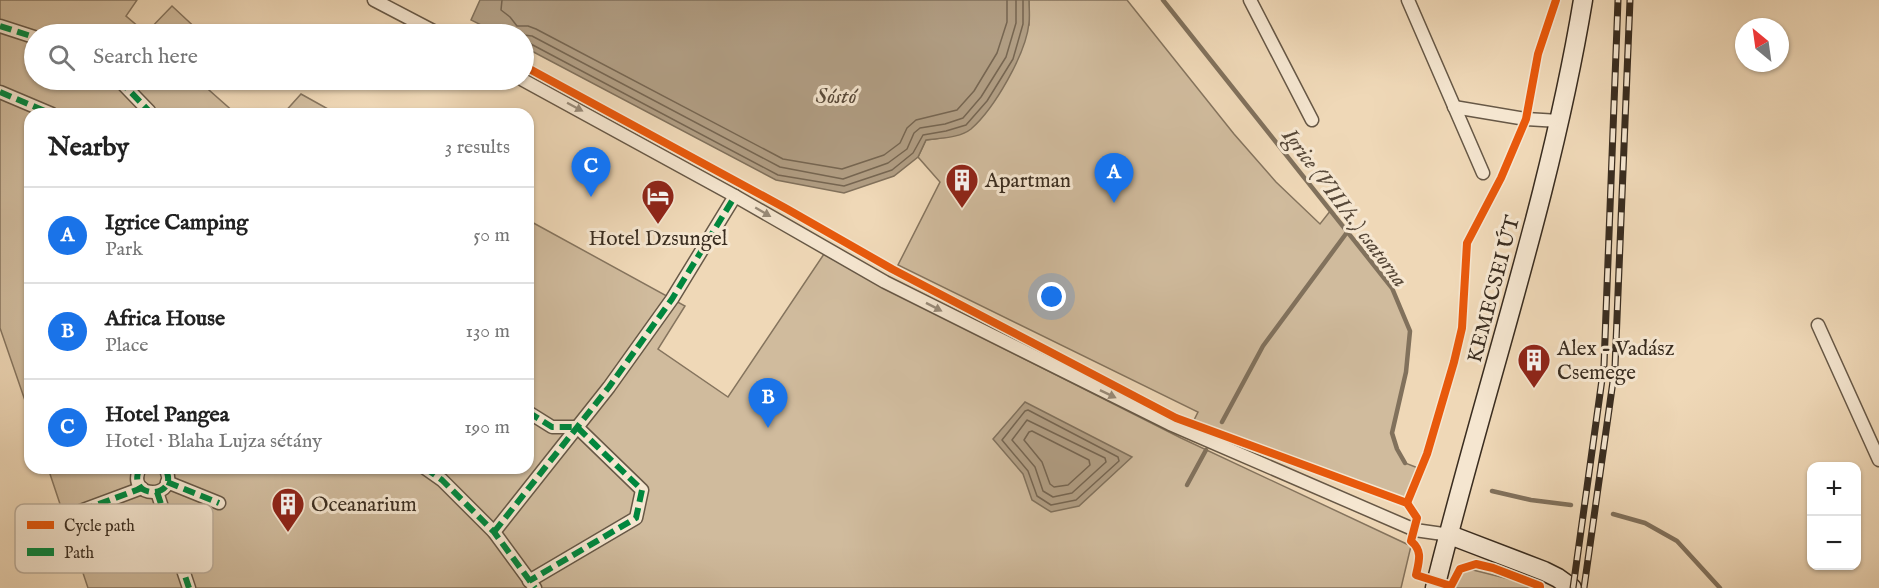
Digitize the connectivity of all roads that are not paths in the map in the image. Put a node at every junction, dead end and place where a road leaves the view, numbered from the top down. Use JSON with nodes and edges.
{"nodes":[{"id":1,"x":374,"y":0,"type":"edge"},
{"id":2,"x":1250,"y":0,"type":"edge"},
{"id":3,"x":1408,"y":0,"type":"edge"},
{"id":4,"x":1583,"y":0,"type":"edge"},
{"id":5,"x":420,"y":24,"type":"edge"},
{"id":6,"x":0,"y":26,"type":"edge"},
{"id":7,"x":24,"y":34,"type":"edge"},
{"id":8,"x":534,"y":86,"type":"edge"},
{"id":9,"x":128,"y":90,"type":"edge"},
{"id":10,"x":0,"y":92,"type":"edge"},
{"id":11,"x":1454,"y":107,"type":"junction"},
{"id":12,"x":38,"y":108,"type":"edge"},
{"id":13,"x":145,"y":108,"type":"edge"},
{"id":14,"x":1312,"y":120,"type":"dead end"},
{"id":15,"x":1559,"y":121,"type":"junction"},
{"id":16,"x":1483,"y":173,"type":"dead end"},
{"id":17,"x":735,"y":196,"type":"junction"},
{"id":18,"x":1818,"y":325,"type":"dead end"},
{"id":19,"x":534,"y":416,"type":"edge"},
{"id":20,"x":577,"y":427,"type":"junction"},
{"id":21,"x":1879,"y":460,"type":"edge"},
{"id":22,"x":138,"y":474,"type":"edge"},
{"id":23,"x":170,"y":474,"type":"edge"},
{"id":24,"x":172,"y":474,"type":"edge"},
{"id":25,"x":434,"y":474,"type":"edge"},
{"id":26,"x":142,"y":488,"type":"junction"},
{"id":27,"x":158,"y":492,"type":"junction"},
{"id":28,"x":219,"y":503,"type":"dead end"},
{"id":29,"x":99,"y":504,"type":"edge"},
{"id":30,"x":162,"y":504,"type":"edge"},
{"id":31,"x":494,"y":532,"type":"junction"},
{"id":32,"x":1450,"y":535,"type":"junction"},
{"id":33,"x":184,"y":573,"type":"edge"},
{"id":34,"x":532,"y":584,"type":"edge"},
{"id":35,"x":189,"y":588,"type":"edge"},
{"id":36,"x":1436,"y":588,"type":"edge"},
{"id":37,"x":1572,"y":588,"type":"edge"}],
"edges":[{"from":1,"to":5,"type":"street"},
{"from":2,"to":14,"type":"street"},
{"from":3,"to":11,"type":"street"},
{"from":4,"to":15,"type":"main road","name":"KEMECSEI ÚT"},
{"from":6,"to":7,"type":"street"},
{"from":8,"to":17,"type":"street","one_way":true},
{"from":9,"to":13,"type":"street"},
{"from":10,"to":12,"type":"street"},
{"from":11,"to":15,"type":"street"},
{"from":11,"to":16,"type":"street"},
{"from":15,"to":32,"type":"main road","name":"KEMECSEI ÚT"},
{"from":17,"to":20,"type":"street"},
{"from":17,"to":32,"type":"street","one_way":true},
{"from":18,"to":21,"type":"street"},
{"from":19,"to":20,"type":"street"},
{"from":20,"to":31,"type":"street"},
{"from":20,"to":34,"type":"street"},
{"from":22,"to":26,"type":"street"},
{"from":23,"to":27,"type":"street"},
{"from":24,"to":28,"type":"street"},
{"from":25,"to":31,"type":"street"},
{"from":26,"to":27,"type":"street"},
{"from":26,"to":29,"type":"street"},
{"from":27,"to":30,"type":"street"},
{"from":31,"to":34,"type":"street"},
{"from":32,"to":36,"type":"main road","name":"KEMECSEI ÚT"},
{"from":32,"to":37,"type":"main road"},
{"from":33,"to":35,"type":"street"}]}
